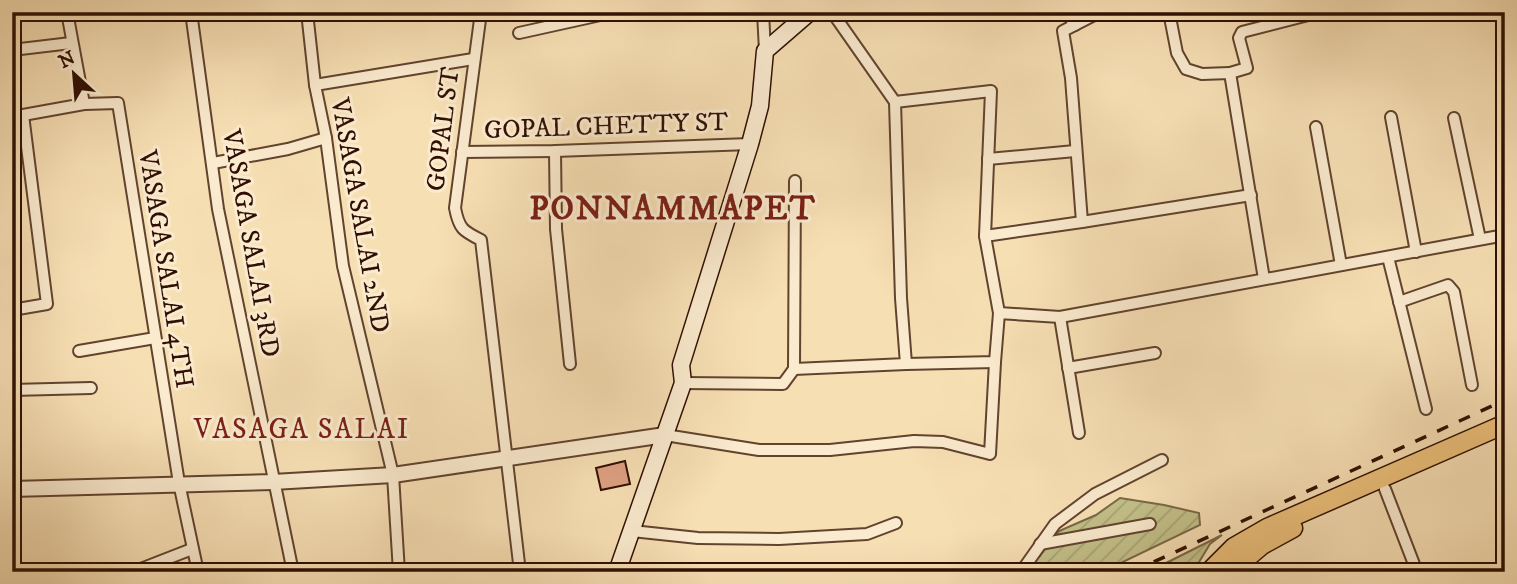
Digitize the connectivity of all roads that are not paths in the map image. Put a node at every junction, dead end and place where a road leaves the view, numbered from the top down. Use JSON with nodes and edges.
{"nodes":[{"id":1,"x":67,"y":12,"type":"edge"},
{"id":2,"x":191,"y":12,"type":"edge"},
{"id":3,"x":481,"y":12,"type":"edge"},
{"id":4,"x":614,"y":12,"type":"edge"},
{"id":5,"x":763,"y":12,"type":"edge"},
{"id":6,"x":810,"y":12,"type":"edge"},
{"id":7,"x":832,"y":12,"type":"edge"},
{"id":8,"x":1066,"y":12,"type":"edge"},
{"id":9,"x":1100,"y":12,"type":"edge"},
{"id":10,"x":1169,"y":12,"type":"edge"},
{"id":11,"x":1320,"y":12,"type":"edge"},
{"id":12,"x":311,"y":13,"type":"edge"},
{"id":13,"x":1075,"y":25,"type":"junction"},
{"id":14,"x":519,"y":33,"type":"dead end"},
{"id":15,"x":71,"y":43,"type":"junction"},
{"id":16,"x":12,"y":50,"type":"edge"},
{"id":17,"x":765,"y":51,"type":"junction"},
{"id":18,"x":473,"y":59,"type":"junction"},
{"id":19,"x":1230,"y":73,"type":"junction"},
{"id":20,"x":315,"y":85,"type":"junction"},
{"id":21,"x":895,"y":102,"type":"junction"},
{"id":22,"x":84,"y":104,"type":"junction"},
{"id":23,"x":17,"y":116,"type":"edge"},
{"id":24,"x":1391,"y":117,"type":"dead end"},
{"id":25,"x":1454,"y":118,"type":"dead end"},
{"id":26,"x":1316,"y":127,"type":"dead end"},
{"id":27,"x":326,"y":138,"type":"junction"},
{"id":28,"x":750,"y":144,"type":"junction"},
{"id":29,"x":462,"y":152,"type":"junction"},
{"id":30,"x":555,"y":152,"type":"junction"},
{"id":31,"x":1075,"y":152,"type":"junction"},
{"id":32,"x":988,"y":159,"type":"junction"},
{"id":33,"x":213,"y":163,"type":"junction"},
{"id":34,"x":795,"y":181,"type":"dead end"},
{"id":35,"x":1251,"y":195,"type":"junction"},
{"id":36,"x":1082,"y":222,"type":"junction"},
{"id":37,"x":1505,"y":235,"type":"edge"},
{"id":38,"x":985,"y":236,"type":"junction"},
{"id":39,"x":1480,"y":239,"type":"junction"},
{"id":40,"x":1416,"y":252,"type":"junction"},
{"id":41,"x":1388,"y":257,"type":"junction"},
{"id":42,"x":1341,"y":265,"type":"junction"},
{"id":43,"x":1264,"y":279,"type":"junction"},
{"id":44,"x":1399,"y":302,"type":"junction"},
{"id":45,"x":12,"y":310,"type":"edge"},
{"id":46,"x":999,"y":313,"type":"junction"},
{"id":47,"x":1060,"y":317,"type":"junction"},
{"id":48,"x":155,"y":338,"type":"junction"},
{"id":49,"x":79,"y":351,"type":"dead end"},
{"id":50,"x":1155,"y":353,"type":"dead end"},
{"id":51,"x":995,"y":362,"type":"junction"},
{"id":52,"x":906,"y":364,"type":"junction"},
{"id":53,"x":570,"y":365,"type":"dead end"},
{"id":54,"x":1068,"y":368,"type":"junction"},
{"id":55,"x":794,"y":369,"type":"junction"},
{"id":56,"x":683,"y":383,"type":"junction"},
{"id":57,"x":1472,"y":385,"type":"dead end"},
{"id":58,"x":91,"y":388,"type":"dead end"},
{"id":59,"x":12,"y":390,"type":"edge"},
{"id":60,"x":1426,"y":409,"type":"dead end"},
{"id":61,"x":1505,"y":424,"type":"edge"},
{"id":62,"x":1079,"y":433,"type":"dead end"},
{"id":63,"x":665,"y":435,"type":"junction"},
{"id":64,"x":1505,"y":435,"type":"edge"},
{"id":65,"x":508,"y":459,"type":"junction"},
{"id":66,"x":1163,"y":460,"type":"dead end"},
{"id":67,"x":393,"y":475,"type":"junction"},
{"id":68,"x":273,"y":482,"type":"junction"},
{"id":69,"x":180,"y":483,"type":"junction"},
{"id":70,"x":12,"y":489,"type":"edge"},
{"id":71,"x":1385,"y":489,"type":"junction"},
{"id":72,"x":896,"y":523,"type":"dead end"},
{"id":73,"x":1150,"y":524,"type":"dead end"},
{"id":74,"x":632,"y":531,"type":"junction"},
{"id":75,"x":1040,"y":544,"type":"junction"},
{"id":76,"x":192,"y":549,"type":"junction"},
{"id":77,"x":133,"y":572,"type":"edge"},
{"id":78,"x":198,"y":572,"type":"edge"},
{"id":79,"x":293,"y":572,"type":"edge"},
{"id":80,"x":399,"y":572,"type":"edge"},
{"id":81,"x":520,"y":572,"type":"edge"},
{"id":82,"x":617,"y":572,"type":"edge"},
{"id":83,"x":1021,"y":572,"type":"edge"},
{"id":84,"x":1209,"y":572,"type":"edge"},
{"id":85,"x":1230,"y":572,"type":"edge"},
{"id":86,"x":1417,"y":572,"type":"edge"}],
"edges":[{"from":1,"to":15,"type":"street"},
{"from":2,"to":33,"type":"street","name":"VASAGA SALAI 3RD"},
{"from":3,"to":18,"type":"street","name":"GOPAL ST"},
{"from":4,"to":14,"type":"street"},
{"from":5,"to":17,"type":"street"},
{"from":6,"to":17,"type":"main road"},
{"from":7,"to":21,"type":"street"},
{"from":8,"to":13,"type":"street"},
{"from":9,"to":13,"type":"street"},
{"from":10,"to":19,"type":"street"},
{"from":11,"to":19,"type":"street"},
{"from":12,"to":20,"type":"street","name":"VASAGA SALAI 2ND"},
{"from":13,"to":31,"type":"street"},
{"from":15,"to":16,"type":"street"},
{"from":15,"to":22,"type":"street"},
{"from":17,"to":28,"type":"main road"},
{"from":18,"to":20,"type":"street"},
{"from":18,"to":29,"type":"street","name":"GOPAL ST"},
{"from":19,"to":35,"type":"street"},
{"from":20,"to":27,"type":"street","name":"VASAGA SALAI 2ND"},
{"from":21,"to":32,"type":"street"},
{"from":21,"to":52,"type":"street"},
{"from":22,"to":23,"type":"street"},
{"from":22,"to":48,"type":"street","name":"VASAGA SALAI 4TH"},
{"from":23,"to":45,"type":"street"},
{"from":24,"to":40,"type":"street"},
{"from":25,"to":39,"type":"street"},
{"from":26,"to":42,"type":"street"},
{"from":27,"to":33,"type":"street"},
{"from":27,"to":67,"type":"street","name":"VASAGA SALAI 2ND"},
{"from":28,"to":30,"type":"street","name":"GOPAL CHETTY ST"},
{"from":28,"to":56,"type":"main road"},
{"from":29,"to":30,"type":"street","name":"GOPAL CHETTY ST"},
{"from":29,"to":65,"type":"street","name":"GOPAL ST"},
{"from":30,"to":53,"type":"street"},
{"from":31,"to":32,"type":"street"},
{"from":31,"to":36,"type":"street"},
{"from":32,"to":38,"type":"street"},
{"from":33,"to":68,"type":"street","name":"VASAGA SALAI 3RD"},
{"from":34,"to":55,"type":"street"},
{"from":35,"to":36,"type":"street"},
{"from":35,"to":43,"type":"street"},
{"from":36,"to":38,"type":"street"},
{"from":37,"to":39,"type":"street"},
{"from":38,"to":46,"type":"street"},
{"from":39,"to":40,"type":"street"},
{"from":40,"to":41,"type":"street"},
{"from":41,"to":42,"type":"street"},
{"from":41,"to":44,"type":"street"},
{"from":42,"to":43,"type":"street"},
{"from":43,"to":47,"type":"street"},
{"from":44,"to":57,"type":"street"},
{"from":44,"to":60,"type":"street"},
{"from":46,"to":47,"type":"street"},
{"from":46,"to":51,"type":"street"},
{"from":47,"to":54,"type":"street"},
{"from":48,"to":49,"type":"street"},
{"from":48,"to":69,"type":"street","name":"VASAGA SALAI 4TH"},
{"from":50,"to":54,"type":"street"},
{"from":51,"to":52,"type":"street"},
{"from":51,"to":63,"type":"street"},
{"from":52,"to":55,"type":"street"},
{"from":54,"to":62,"type":"street"},
{"from":55,"to":56,"type":"street"},
{"from":56,"to":63,"type":"main road"},
{"from":58,"to":59,"type":"street"},
{"from":61,"to":84,"type":"main road"},
{"from":63,"to":65,"type":"street"},
{"from":63,"to":74,"type":"main road"},
{"from":64,"to":71,"type":"main road"},
{"from":65,"to":67,"type":"street"},
{"from":65,"to":81,"type":"street"},
{"from":66,"to":75,"type":"street"},
{"from":67,"to":68,"type":"street"},
{"from":67,"to":80,"type":"street","name":"VASAGA SALAI 2ND"},
{"from":68,"to":69,"type":"street"},
{"from":68,"to":79,"type":"street","name":"VASAGA SALAI 3RD"},
{"from":69,"to":70,"type":"street"},
{"from":69,"to":76,"type":"street","name":"VASAGA SALAI 4TH"},
{"from":71,"to":85,"type":"main road"},
{"from":71,"to":86,"type":"street"},
{"from":72,"to":74,"type":"street"},
{"from":73,"to":75,"type":"street"},
{"from":74,"to":82,"type":"main road"},
{"from":75,"to":83,"type":"street"},
{"from":76,"to":77,"type":"street"},
{"from":76,"to":78,"type":"street","name":"VASAGA SALAI 4TH"}]}
